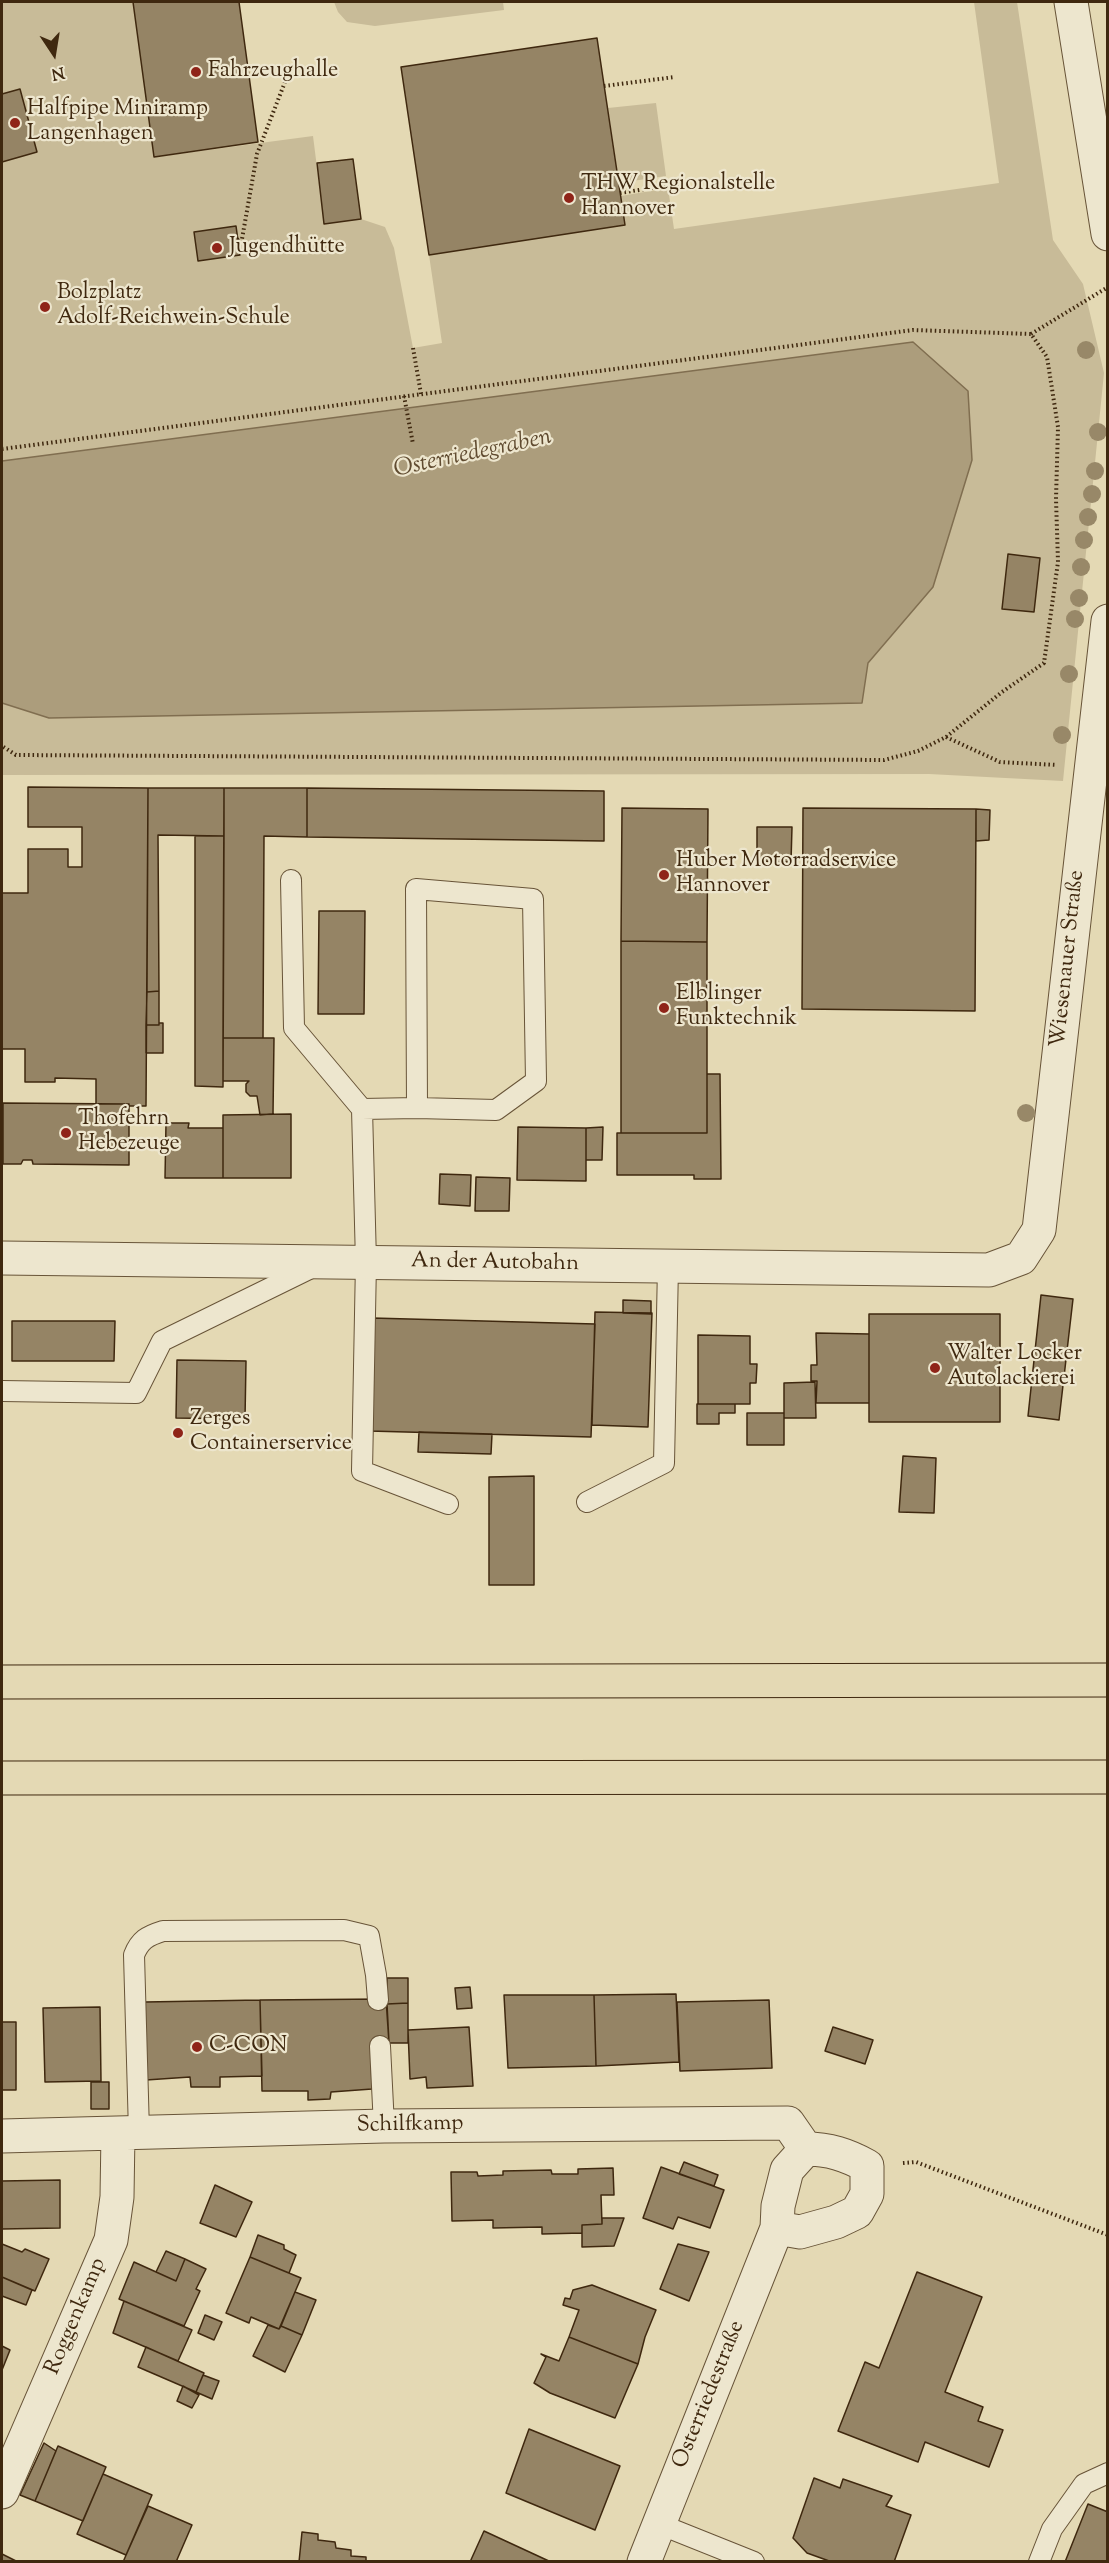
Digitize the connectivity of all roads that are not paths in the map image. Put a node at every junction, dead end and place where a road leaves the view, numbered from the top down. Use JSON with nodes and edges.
{"nodes":[{"id":1,"x":1071,"y":2,"type":"edge"},
{"id":2,"x":1107,"y":234,"type":"edge"},
{"id":3,"x":1107,"y":621,"type":"edge"},
{"id":4,"x":291,"y":880,"type":"dead end"},
{"id":5,"x":417,"y":1108,"type":"junction"},
{"id":6,"x":362,"y":1109,"type":"junction"},
{"id":7,"x":2,"y":1258,"type":"edge"},
{"id":8,"x":323,"y":1262,"type":"junction"},
{"id":9,"x":366,"y":1262,"type":"junction"},
{"id":10,"x":668,"y":1266,"type":"junction"},
{"id":11,"x":989,"y":1270,"type":"joint"},
{"id":12,"x":2,"y":1391,"type":"edge"},
{"id":13,"x":587,"y":1502,"type":"dead end"},
{"id":14,"x":448,"y":1504,"type":"dead end"},
{"id":15,"x":1107,"y":1680,"type":"edge"},
{"id":16,"x":2,"y":1682,"type":"edge"},
{"id":17,"x":1107,"y":1777,"type":"edge"},
{"id":18,"x":2,"y":1778,"type":"edge"},
{"id":19,"x":378,"y":2000,"type":"dead end"},
{"id":20,"x":380,"y":2046,"type":"dead end"},
{"id":21,"x":384,"y":2126,"type":"junction"},
{"id":22,"x":128,"y":2133,"type":"junction"},
{"id":23,"x":2,"y":2136,"type":"edge"},
{"id":24,"x":806,"y":2149,"type":"junction"},
{"id":25,"x":777,"y":2228,"type":"junction"},
{"id":26,"x":1107,"y":2473,"type":"edge"},
{"id":27,"x":2,"y":2492,"type":"edge"},
{"id":28,"x":659,"y":2524,"type":"junction"},
{"id":29,"x":644,"y":2562,"type":"edge"},
{"id":30,"x":754,"y":2562,"type":"edge"},
{"id":31,"x":1039,"y":2562,"type":"edge"}],
"edges":[{"from":1,"to":2,"type":"street"},
{"from":3,"to":11,"type":"street","name":"Wiesenauer Straße"},
{"from":4,"to":6,"type":"lane"},
{"from":5,"to":5,"type":"lane"},
{"from":5,"to":6,"type":"lane"},
{"from":6,"to":9,"type":"lane"},
{"from":7,"to":8,"type":"street","name":"An der Autobahn"},
{"from":8,"to":9,"type":"street","name":"An der Autobahn"},
{"from":8,"to":12,"type":"lane"},
{"from":9,"to":10,"type":"street","name":"An der Autobahn"},
{"from":9,"to":14,"type":"lane"},
{"from":10,"to":11,"type":"street","name":"An der Autobahn"},
{"from":10,"to":13,"type":"lane"},
{"from":15,"to":16,"type":"highway"},
{"from":17,"to":18,"type":"highway"},
{"from":19,"to":22,"type":"lane"},
{"from":20,"to":21,"type":"lane"},
{"from":21,"to":22,"type":"street","name":"Schilfkamp"},
{"from":21,"to":24,"type":"street","name":"Schilfkamp"},
{"from":22,"to":23,"type":"street","name":"Schilfkamp"},
{"from":22,"to":27,"type":"street","name":"Roggenkamp"},
{"from":24,"to":25,"type":"street","name":"Osterriedestraße"},
{"from":24,"to":25,"type":"street"},
{"from":25,"to":28,"type":"street","name":"Osterriedestraße"},
{"from":26,"to":31,"type":"lane"},
{"from":28,"to":29,"type":"street","name":"Osterriedestraße"},
{"from":28,"to":30,"type":"lane"}]}
